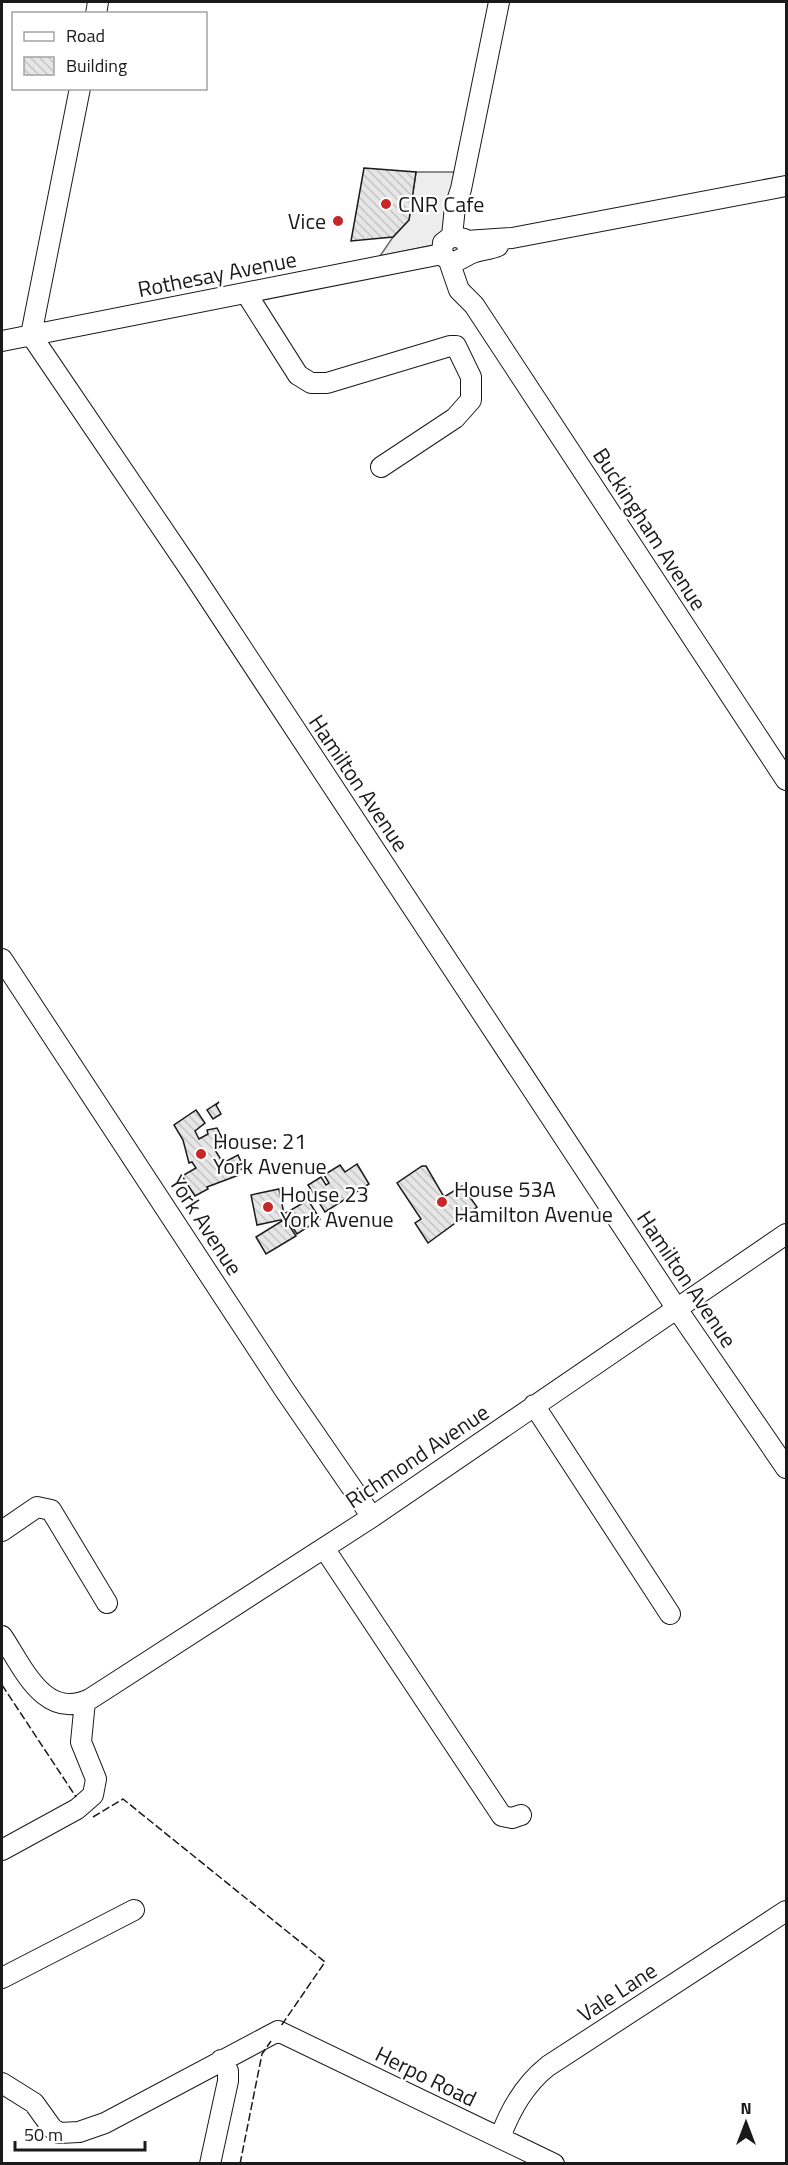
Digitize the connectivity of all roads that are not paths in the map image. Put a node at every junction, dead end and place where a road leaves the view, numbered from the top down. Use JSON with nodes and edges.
{"nodes":[{"id":1,"x":499,"y":2,"type":"edge"},
{"id":2,"x":80,"y":90,"type":"edge"},
{"id":3,"x":786,"y":186,"type":"edge"},
{"id":4,"x":458,"y":249,"type":"junction"},
{"id":5,"x":246,"y":293,"type":"junction"},
{"id":6,"x":31,"y":335,"type":"junction"},
{"id":7,"x":2,"y":341,"type":"edge"},
{"id":8,"x":381,"y":467,"type":"dead end"},
{"id":9,"x":786,"y":780,"type":"edge"},
{"id":10,"x":2,"y":959,"type":"edge"},
{"id":11,"x":786,"y":1234,"type":"edge"},
{"id":12,"x":677,"y":1309,"type":"junction"},
{"id":13,"x":534,"y":1406,"type":"junction"},
{"id":14,"x":786,"y":1468,"type":"edge"},
{"id":15,"x":372,"y":1517,"type":"junction"},
{"id":16,"x":2,"y":1531,"type":"edge"},
{"id":17,"x":324,"y":1548,"type":"junction"},
{"id":18,"x":107,"y":1603,"type":"dead end"},
{"id":19,"x":670,"y":1614,"type":"dead end"},
{"id":20,"x":2,"y":1636,"type":"edge"},
{"id":21,"x":76,"y":1703,"type":"junction"},
{"id":22,"x":521,"y":1815,"type":"dead end"},
{"id":23,"x":2,"y":1850,"type":"edge"},
{"id":24,"x":134,"y":1910,"type":"dead end"},
{"id":25,"x":786,"y":1911,"type":"edge"},
{"id":26,"x":2,"y":1978,"type":"edge"},
{"id":27,"x":221,"y":2060,"type":"junction"},
{"id":28,"x":2,"y":2083,"type":"edge"},
{"id":29,"x":500,"y":2138,"type":"junction"},
{"id":30,"x":210,"y":2163,"type":"edge"},
{"id":31,"x":554,"y":2163,"type":"edge"}],
"edges":[{"from":1,"to":4,"type":"street","name":"Buckingham Avenue"},
{"from":2,"to":6,"type":"street"},
{"from":3,"to":4,"type":"street","name":"Rothesay Avenue"},
{"from":4,"to":5,"type":"street","name":"Rothesay Avenue"},
{"from":4,"to":9,"type":"street","name":"Buckingham Avenue"},
{"from":5,"to":6,"type":"street","name":"Rothesay Avenue"},
{"from":5,"to":8,"type":"street"},
{"from":6,"to":7,"type":"street","name":"Rothesay Avenue"},
{"from":6,"to":12,"type":"street","name":"Hamilton Avenue"},
{"from":10,"to":15,"type":"street","name":"York Avenue"},
{"from":11,"to":12,"type":"street","name":"Richmond Avenue"},
{"from":12,"to":13,"type":"street","name":"Richmond Avenue"},
{"from":12,"to":14,"type":"street","name":"Hamilton Avenue"},
{"from":13,"to":15,"type":"street","name":"Richmond Avenue"},
{"from":13,"to":19,"type":"street"},
{"from":15,"to":17,"type":"street","name":"Richmond Avenue"},
{"from":16,"to":18,"type":"street"},
{"from":17,"to":21,"type":"street","name":"Richmond Avenue"},
{"from":17,"to":22,"type":"street"},
{"from":20,"to":21,"type":"street"},
{"from":21,"to":23,"type":"street"},
{"from":24,"to":26,"type":"street"},
{"from":25,"to":29,"type":"street","name":"Vale Lane"},
{"from":27,"to":28,"type":"street"},
{"from":27,"to":29,"type":"street","name":"Herpo Road"},
{"from":27,"to":30,"type":"street"},
{"from":29,"to":31,"type":"street","name":"Herpo Road"}]}
